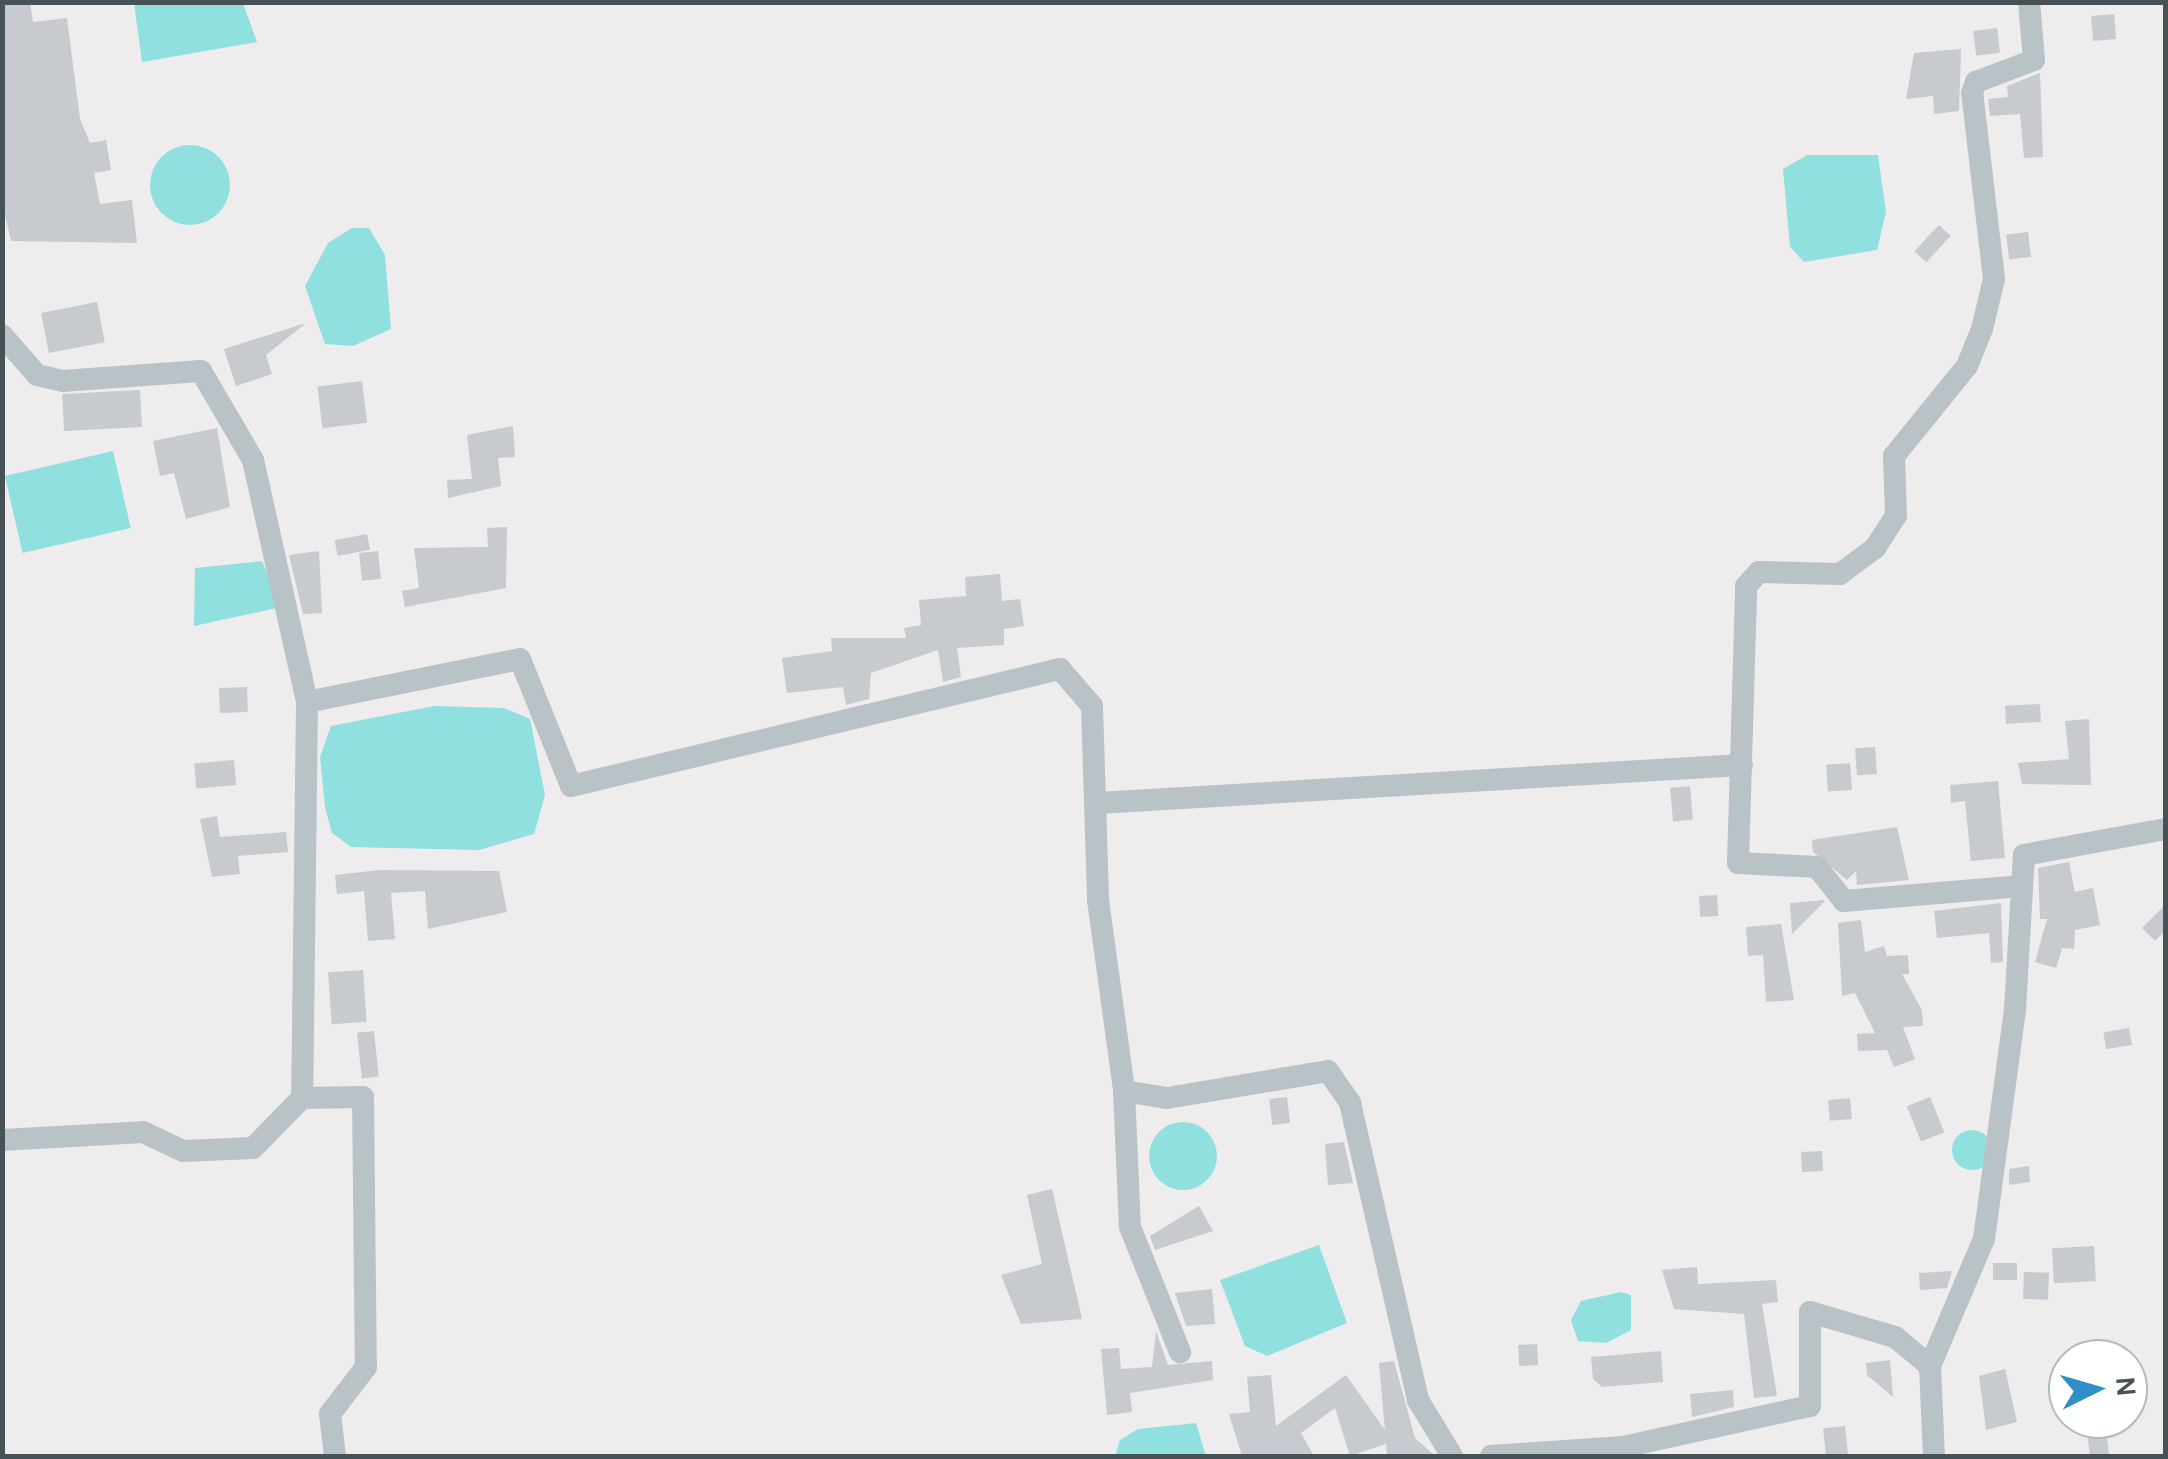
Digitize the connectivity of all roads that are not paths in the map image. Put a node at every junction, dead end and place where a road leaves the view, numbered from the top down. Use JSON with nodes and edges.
{"nodes":[{"id":1,"x":2029,"y":2,"type":"edge"},
{"id":2,"x":2,"y":335,"type":"edge"},
{"id":3,"x":308,"y":702,"type":"junction"},
{"id":4,"x":1742,"y":765,"type":"junction"},
{"id":5,"x":1098,"y":803,"type":"junction"},
{"id":6,"x":2166,"y":829,"type":"edge"},
{"id":7,"x":2022,"y":886,"type":"junction"},
{"id":8,"x":1124,"y":1091,"type":"junction"},
{"id":9,"x":302,"y":1098,"type":"junction"},
{"id":10,"x":2,"y":1140,"type":"edge"},
{"id":11,"x":1180,"y":1352,"type":"dead end"},
{"id":12,"x":1930,"y":1366,"type":"junction"},
{"id":13,"x":335,"y":1456,"type":"edge"},
{"id":14,"x":1452,"y":1456,"type":"edge"},
{"id":15,"x":1491,"y":1456,"type":"edge"},
{"id":16,"x":1934,"y":1456,"type":"edge"}],
"edges":[{"from":1,"to":4,"type":"street"},
{"from":2,"to":3,"type":"street"},
{"from":3,"to":5,"type":"street"},
{"from":3,"to":9,"type":"street"},
{"from":4,"to":5,"type":"street"},
{"from":4,"to":7,"type":"street"},
{"from":5,"to":8,"type":"street"},
{"from":6,"to":7,"type":"street"},
{"from":7,"to":12,"type":"street"},
{"from":8,"to":11,"type":"street"},
{"from":8,"to":14,"type":"street"},
{"from":9,"to":10,"type":"street"},
{"from":9,"to":13,"type":"street"},
{"from":12,"to":15,"type":"street"},
{"from":12,"to":16,"type":"street"}]}
